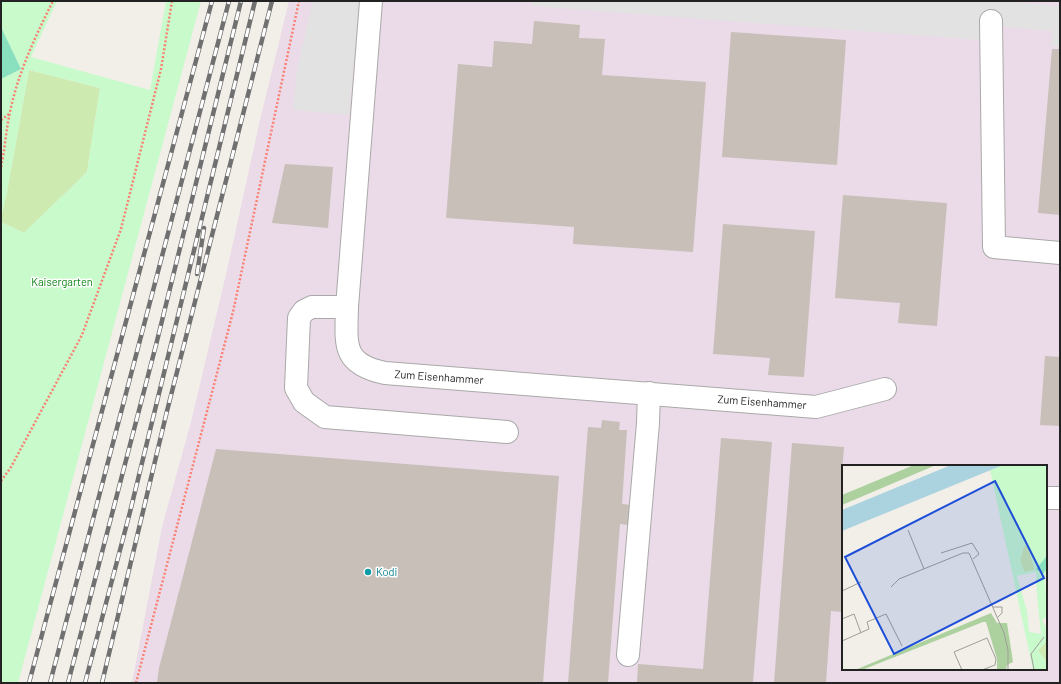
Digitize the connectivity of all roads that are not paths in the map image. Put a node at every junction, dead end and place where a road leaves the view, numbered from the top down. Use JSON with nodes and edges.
{"nodes":[{"id":1,"x":367,"y":9,"type":"edge"},
{"id":2,"x":991,"y":20,"type":"dead end"},
{"id":3,"x":1060,"y":253,"type":"edge"},
{"id":4,"x":346,"y":307,"type":"junction"},
{"id":5,"x":885,"y":389,"type":"dead end"},
{"id":6,"x":649,"y":393,"type":"junction"},
{"id":7,"x":507,"y":432,"type":"dead end"},
{"id":8,"x":1047,"y":498,"type":"edge"},
{"id":9,"x":1060,"y":498,"type":"edge"},
{"id":10,"x":628,"y":655,"type":"dead end"}],
"edges":[{"from":1,"to":4,"type":"street","name":"Zum Eisenhammer"},
{"from":2,"to":3,"type":"street"},
{"from":4,"to":6,"type":"street","name":"Zum Eisenhammer"},
{"from":4,"to":7,"type":"street"},
{"from":5,"to":6,"type":"street","name":"Zum Eisenhammer"},
{"from":6,"to":10,"type":"street"},
{"from":8,"to":9,"type":"street"}]}
